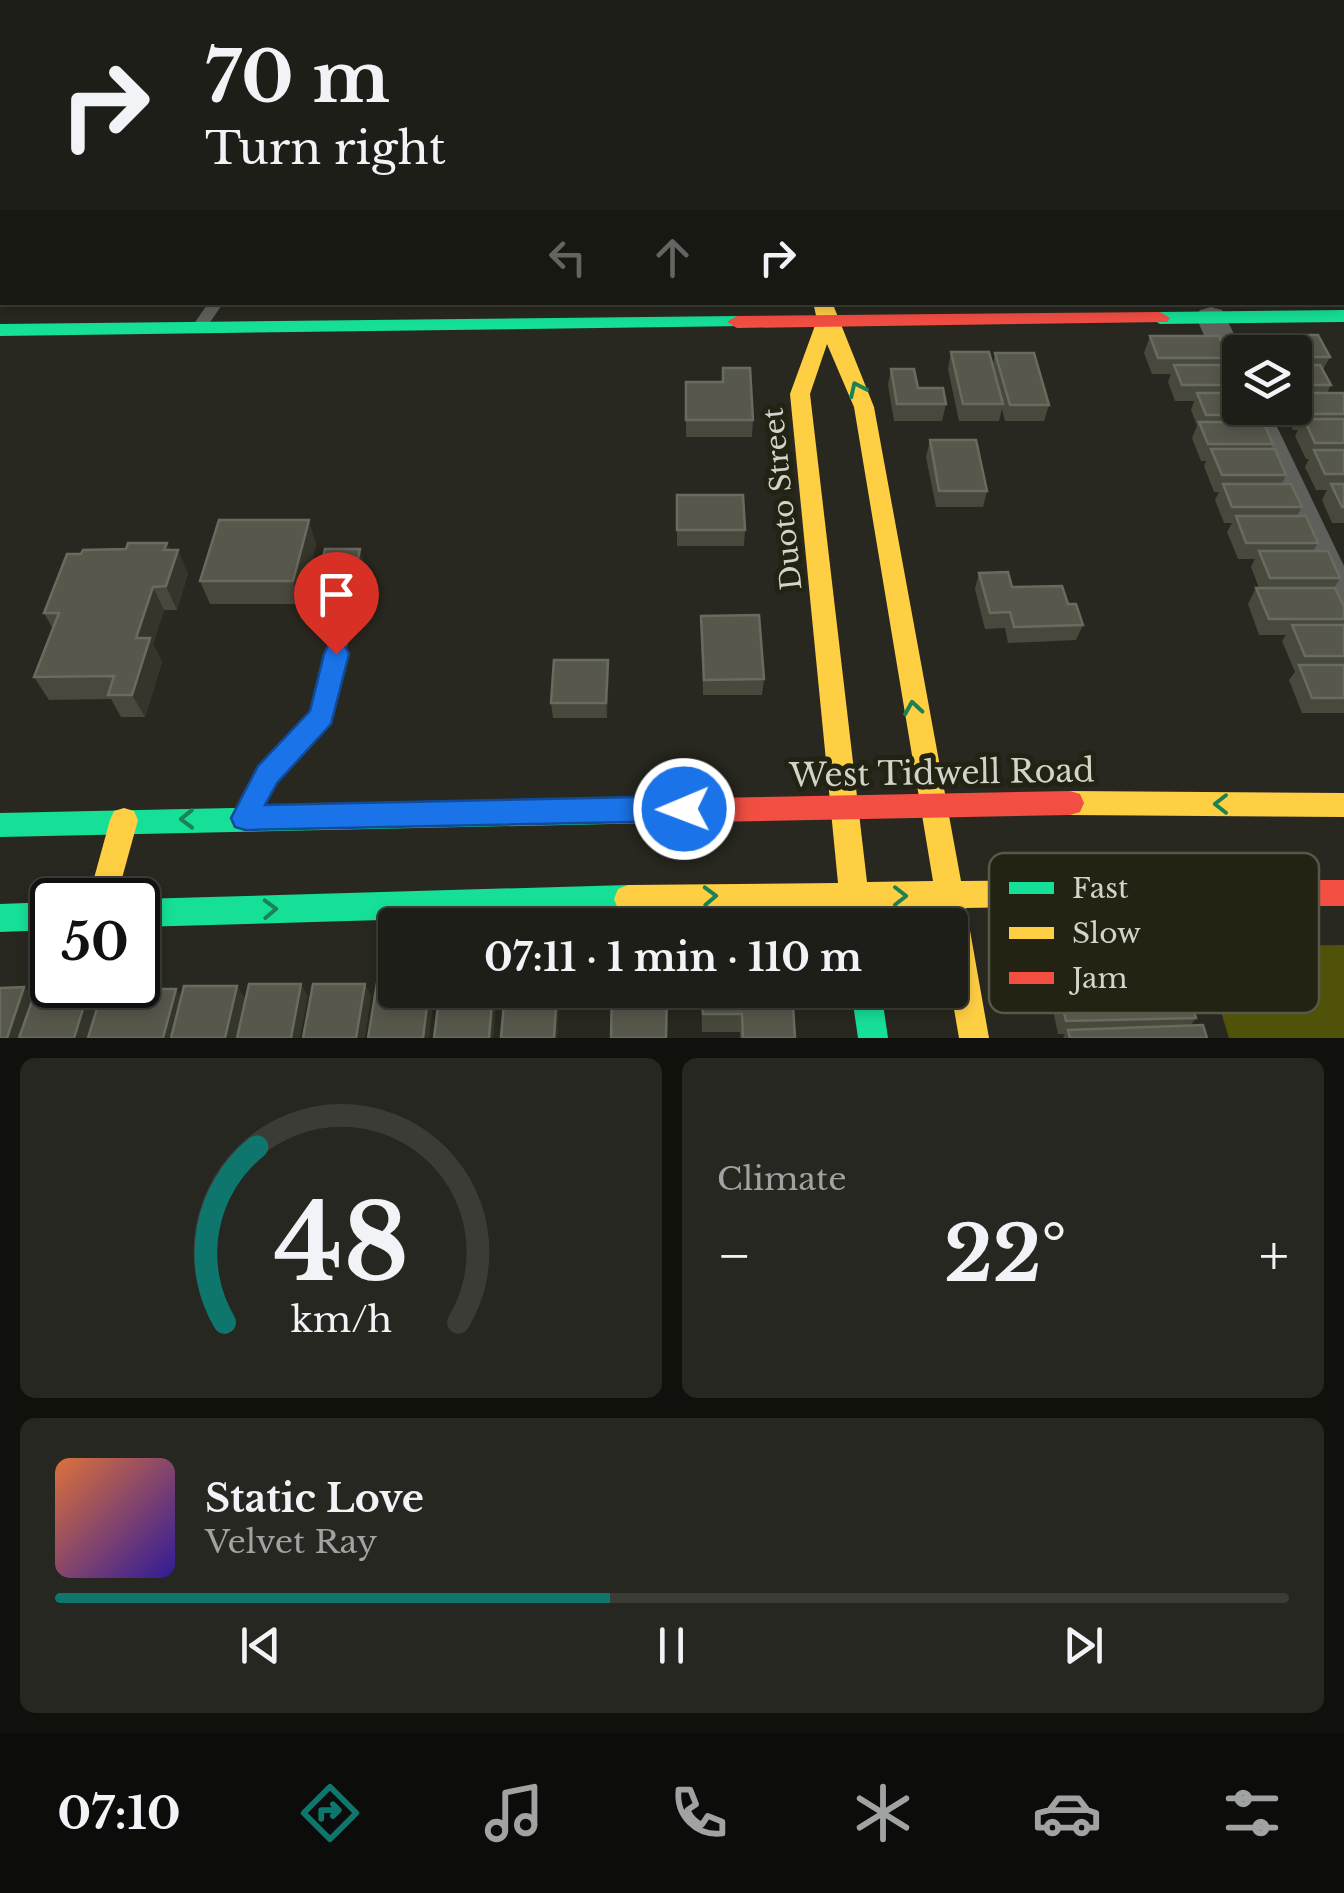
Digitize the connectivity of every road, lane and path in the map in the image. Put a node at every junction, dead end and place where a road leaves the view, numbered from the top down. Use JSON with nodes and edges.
{"nodes":[{"id":1,"x":215,"y":305,"type":"edge"},
{"id":2,"x":822,"y":313,"type":"edge"},
{"id":3,"x":578,"y":314,"type":"edge"},
{"id":4,"x":1211,"y":317,"type":"junction"},
{"id":5,"x":1342,"y":320,"type":"edge"},
{"id":6,"x":200,"y":328,"type":"junction"},
{"id":7,"x":0,"y":330,"type":"edge"},
{"id":8,"x":1222,"y":341,"type":"edge"},
{"id":9,"x":1260,"y":425,"type":"edge"},
{"id":10,"x":1344,"y":605,"type":"edge"},
{"id":11,"x":344,"y":622,"type":"dead end"},
{"id":12,"x":928,"y":804,"type":"junction"},
{"id":13,"x":1344,"y":805,"type":"edge"},
{"id":14,"x":844,"y":806,"type":"junction"},
{"id":15,"x":245,"y":818,"type":"junction"},
{"id":16,"x":124,"y":820,"type":"junction"},
{"id":17,"x":0,"y":825,"type":"edge"},
{"id":18,"x":108,"y":878,"type":"edge"},
{"id":19,"x":1319,"y":894,"type":"edge"},
{"id":20,"x":1344,"y":894,"type":"edge"},
{"id":21,"x":853,"y":896,"type":"junction"},
{"id":22,"x":947,"y":896,"type":"junction"},
{"id":23,"x":989,"y":896,"type":"edge"},
{"id":24,"x":855,"y":908,"type":"edge"},
{"id":25,"x":160,"y":911,"type":"edge"},
{"id":26,"x":30,"y":917,"type":"edge"},
{"id":27,"x":0,"y":918,"type":"edge"},
{"id":28,"x":869,"y":1008,"type":"edge"},
{"id":29,"x":873,"y":1038,"type":"edge"},
{"id":30,"x":974,"y":1038,"type":"edge"}],
"edges":[{"from":1,"to":6,"type":"lane"},
{"from":2,"to":3,"type":"street"},
{"from":2,"to":4,"type":"street"},
{"from":12,"to":2,"type":"street","one_way":true},
{"from":2,"to":14,"type":"street","name":"Duoto Street"},
{"from":3,"to":6,"type":"street"},
{"from":4,"to":5,"type":"street"},
{"from":4,"to":8,"type":"street"},
{"from":6,"to":7,"type":"street"},
{"from":9,"to":10,"type":"street"},
{"from":11,"to":15,"type":"lane"},
{"from":13,"to":12,"type":"street","name":"West Tidwell Road","one_way":true},
{"from":12,"to":14,"type":"street","name":"West Tidwell Road"},
{"from":12,"to":22,"type":"street"},
{"from":14,"to":15,"type":"street","name":"West Tidwell Road"},
{"from":14,"to":21,"type":"street","name":"Duoto Street"},
{"from":15,"to":16,"type":"street","name":"West Tidwell Road","one_way":true},
{"from":16,"to":17,"type":"street","name":"West Tidwell Road"},
{"from":16,"to":18,"type":"street"},
{"from":19,"to":20,"type":"street"},
{"from":21,"to":22,"type":"street","one_way":true},
{"from":21,"to":24,"type":"street","name":"Duoto Street"},
{"from":25,"to":21,"type":"street","one_way":true},
{"from":22,"to":23,"type":"street"},
{"from":22,"to":30,"type":"street"},
{"from":26,"to":27,"type":"street"},
{"from":28,"to":29,"type":"street"}]}
